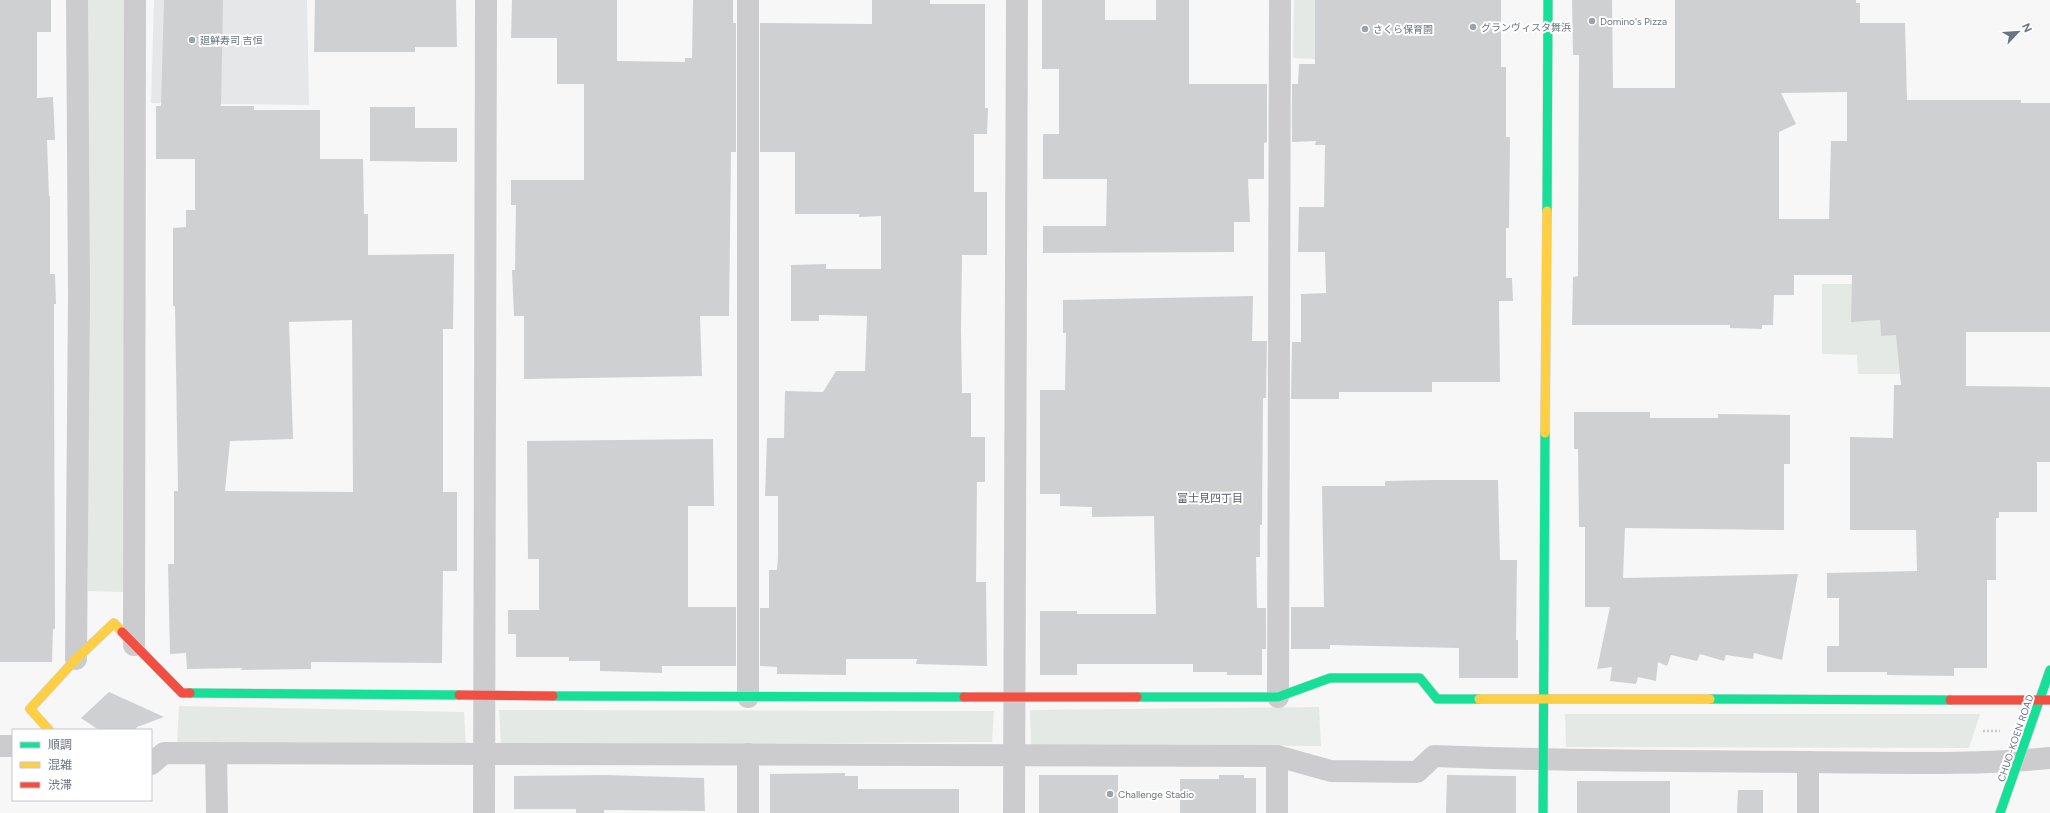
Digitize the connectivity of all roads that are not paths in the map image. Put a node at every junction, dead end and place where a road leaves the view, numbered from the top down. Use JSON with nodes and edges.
{"nodes":[{"id":1,"x":77,"y":0,"type":"edge"},
{"id":2,"x":135,"y":0,"type":"edge"},
{"id":3,"x":486,"y":0,"type":"edge"},
{"id":4,"x":748,"y":0,"type":"edge"},
{"id":5,"x":1017,"y":0,"type":"edge"},
{"id":6,"x":1280,"y":0,"type":"edge"},
{"id":7,"x":1548,"y":0,"type":"edge"},
{"id":8,"x":134,"y":645,"type":"junction"},
{"id":9,"x":76,"y":660,"type":"junction"},
{"id":10,"x":2050,"y":670,"type":"edge"},
{"id":11,"x":484,"y":695,"type":"junction"},
{"id":12,"x":748,"y":697,"type":"junction"},
{"id":13,"x":1014,"y":697,"type":"junction"},
{"id":14,"x":1278,"y":697,"type":"junction"},
{"id":15,"x":1544,"y":698,"type":"junction"},
{"id":16,"x":2040,"y":700,"type":"junction"},
{"id":17,"x":2050,"y":700,"type":"edge"},
{"id":18,"x":48,"y":729,"type":"edge"},
{"id":19,"x":0,"y":746,"type":"edge"},
{"id":20,"x":12,"y":746,"type":"edge"},
{"id":21,"x":216,"y":754,"type":"junction"},
{"id":22,"x":484,"y":754,"type":"junction"},
{"id":23,"x":748,"y":754,"type":"junction"},
{"id":24,"x":1014,"y":755,"type":"junction"},
{"id":25,"x":1277,"y":756,"type":"junction"},
{"id":26,"x":2050,"y":758,"type":"edge"},
{"id":27,"x":1543,"y":761,"type":"junction"},
{"id":28,"x":2018,"y":761,"type":"junction"},
{"id":29,"x":1808,"y":762,"type":"junction"},
{"id":30,"x":152,"y":763,"type":"edge"},
{"id":31,"x":216,"y":813,"type":"edge"},
{"id":32,"x":484,"y":813,"type":"edge"},
{"id":33,"x":748,"y":813,"type":"edge"},
{"id":34,"x":1014,"y":813,"type":"edge"},
{"id":35,"x":1277,"y":813,"type":"edge"},
{"id":36,"x":1543,"y":813,"type":"edge"},
{"id":37,"x":1808,"y":813,"type":"edge"},
{"id":38,"x":2000,"y":813,"type":"edge"}],
"edges":[{"from":1,"to":9,"type":"street"},
{"from":2,"to":8,"type":"street"},
{"from":3,"to":11,"type":"street"},
{"from":4,"to":12,"type":"street"},
{"from":5,"to":13,"type":"street"},
{"from":6,"to":14,"type":"street"},
{"from":7,"to":15,"type":"street"},
{"from":8,"to":9,"type":"street"},
{"from":8,"to":11,"type":"street"},
{"from":9,"to":18,"type":"street"},
{"from":10,"to":16,"type":"street","name":"CHUO-KOEN ROAD"},
{"from":11,"to":12,"type":"street"},
{"from":11,"to":22,"type":"street"},
{"from":12,"to":13,"type":"street"},
{"from":13,"to":14,"type":"street"},
{"from":13,"to":24,"type":"street"},
{"from":14,"to":15,"type":"street"},
{"from":15,"to":16,"type":"street"},
{"from":15,"to":27,"type":"street"},
{"from":16,"to":17,"type":"street"},
{"from":16,"to":28,"type":"street","name":"CHUO-KOEN ROAD"},
{"from":19,"to":20,"type":"street"},
{"from":21,"to":22,"type":"street"},
{"from":21,"to":30,"type":"street"},
{"from":21,"to":31,"type":"street"},
{"from":22,"to":23,"type":"street"},
{"from":22,"to":32,"type":"street"},
{"from":23,"to":24,"type":"street"},
{"from":23,"to":33,"type":"street"},
{"from":24,"to":25,"type":"street"},
{"from":24,"to":34,"type":"street"},
{"from":25,"to":27,"type":"street"},
{"from":25,"to":35,"type":"street"},
{"from":26,"to":28,"type":"street"},
{"from":27,"to":29,"type":"street"},
{"from":27,"to":36,"type":"street"},
{"from":28,"to":29,"type":"street"},
{"from":28,"to":38,"type":"street","name":"CHUO-KOEN ROAD"},
{"from":29,"to":37,"type":"street"}]}
